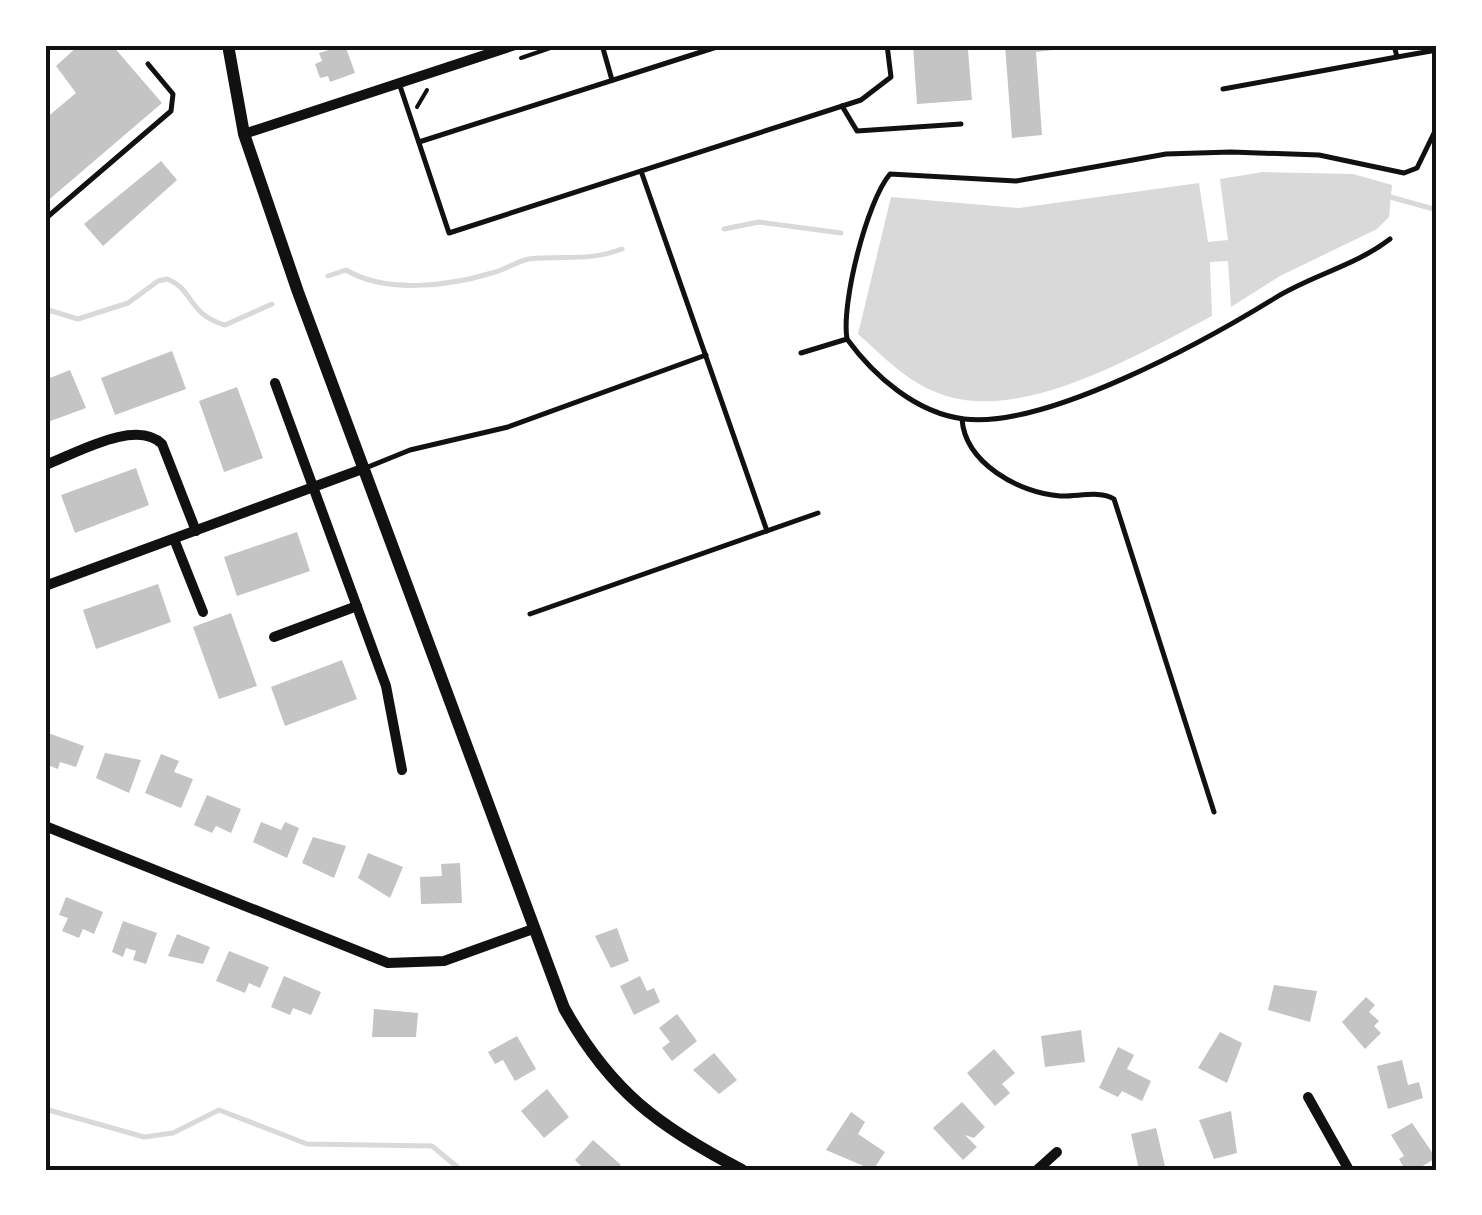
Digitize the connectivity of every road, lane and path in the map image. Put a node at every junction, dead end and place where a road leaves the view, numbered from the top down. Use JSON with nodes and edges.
{"nodes":[{"id":1,"x":228,"y":45,"type":"edge"},
{"id":2,"x":515,"y":45,"type":"edge"},
{"id":3,"x":559,"y":45,"type":"edge"},
{"id":4,"x":602,"y":45,"type":"edge"},
{"id":5,"x":723,"y":45,"type":"edge"},
{"id":6,"x":887,"y":45,"type":"edge"},
{"id":7,"x":1394,"y":45,"type":"edge"},
{"id":8,"x":1437,"y":50,"type":"edge"},
{"id":9,"x":1397,"y":57,"type":"junction"},
{"id":10,"x":522,"y":58,"type":"dead end"},
{"id":11,"x":148,"y":64,"type":"dead end"},
{"id":12,"x":612,"y":80,"type":"junction"},
{"id":13,"x":400,"y":83,"type":"junction"},
{"id":14,"x":427,"y":89,"type":"dead end"},
{"id":15,"x":1223,"y":89,"type":"dead end"},
{"id":16,"x":842,"y":106,"type":"junction"},
{"id":17,"x":408,"y":110,"type":"junction"},
{"id":18,"x":961,"y":124,"type":"dead end"},
{"id":19,"x":1437,"y":127,"type":"edge"},
{"id":20,"x":244,"y":134,"type":"junction"},
{"id":21,"x":419,"y":142,"type":"junction"},
{"id":22,"x":641,"y":171,"type":"junction"},
{"id":23,"x":45,"y":218,"type":"edge"},
{"id":24,"x":1390,"y":239,"type":"dead end"},
{"id":25,"x":847,"y":338,"type":"junction"},
{"id":26,"x":801,"y":353,"type":"dead end"},
{"id":27,"x":706,"y":355,"type":"junction"},
{"id":28,"x":275,"y":383,"type":"dead end"},
{"id":29,"x":962,"y":419,"type":"junction"},
{"id":30,"x":45,"y":465,"type":"edge"},
{"id":31,"x":365,"y":468,"type":"junction"},
{"id":32,"x":313,"y":488,"type":"junction"},
{"id":33,"x":818,"y":513,"type":"dead end"},
{"id":34,"x":196,"y":530,"type":"junction"},
{"id":35,"x":767,"y":530,"type":"junction"},
{"id":36,"x":174,"y":539,"type":"junction"},
{"id":37,"x":45,"y":586,"type":"edge"},
{"id":38,"x":357,"y":606,"type":"junction"},
{"id":39,"x":202,"y":612,"type":"dead end"},
{"id":40,"x":530,"y":614,"type":"dead end"},
{"id":41,"x":274,"y":638,"type":"dead end"},
{"id":42,"x":402,"y":770,"type":"dead end"},
{"id":43,"x":1214,"y":812,"type":"dead end"},
{"id":44,"x":45,"y":826,"type":"edge"},
{"id":45,"x":533,"y":929,"type":"junction"},
{"id":46,"x":1308,"y":1098,"type":"dead end"},
{"id":47,"x":1057,"y":1152,"type":"dead end"},
{"id":48,"x":742,"y":1170,"type":"edge"},
{"id":49,"x":1037,"y":1170,"type":"edge"},
{"id":50,"x":1350,"y":1170,"type":"edge"}],
"edges":[{"from":1,"to":20,"type":"street"},
{"from":2,"to":13,"type":"street"},
{"from":3,"to":10,"type":"path"},
{"from":4,"to":12,"type":"lane"},
{"from":5,"to":12,"type":"lane"},
{"from":6,"to":16,"type":"lane"},
{"from":7,"to":9,"type":"lane"},
{"from":8,"to":9,"type":"lane"},
{"from":9,"to":15,"type":"lane"},
{"from":11,"to":23,"type":"lane"},
{"from":12,"to":21,"type":"lane"},
{"from":13,"to":17,"type":"lane"},
{"from":13,"to":20,"type":"street"},
{"from":14,"to":17,"type":"path"},
{"from":16,"to":18,"type":"lane"},
{"from":16,"to":22,"type":"lane"},
{"from":17,"to":21,"type":"lane"},
{"from":19,"to":25,"type":"lane"},
{"from":20,"to":31,"type":"street"},
{"from":21,"to":22,"type":"lane"},
{"from":22,"to":27,"type":"lane"},
{"from":24,"to":29,"type":"lane"},
{"from":25,"to":26,"type":"lane"},
{"from":25,"to":29,"type":"lane"},
{"from":27,"to":31,"type":"lane"},
{"from":27,"to":35,"type":"lane"},
{"from":28,"to":32,"type":"street"},
{"from":29,"to":43,"type":"lane"},
{"from":30,"to":34,"type":"street"},
{"from":31,"to":32,"type":"street"},
{"from":31,"to":45,"type":"street"},
{"from":32,"to":34,"type":"street"},
{"from":32,"to":38,"type":"street"},
{"from":33,"to":35,"type":"lane"},
{"from":34,"to":36,"type":"street"},
{"from":35,"to":40,"type":"lane"},
{"from":36,"to":37,"type":"street"},
{"from":36,"to":39,"type":"street"},
{"from":38,"to":41,"type":"street"},
{"from":38,"to":42,"type":"street"},
{"from":44,"to":45,"type":"street"},
{"from":45,"to":48,"type":"street"},
{"from":46,"to":50,"type":"street"},
{"from":47,"to":49,"type":"street"}]}
